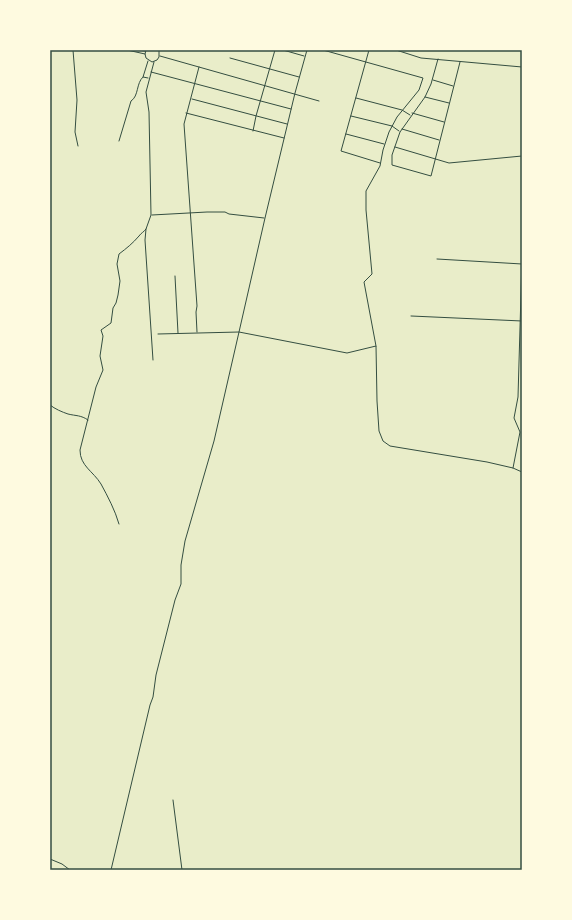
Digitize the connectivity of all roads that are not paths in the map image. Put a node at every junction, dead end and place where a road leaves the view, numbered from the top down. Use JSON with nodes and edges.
{"nodes":[{"id":1,"x":73,"y":50,"type":"edge"},
{"id":2,"x":126,"y":50,"type":"edge"},
{"id":3,"x":138,"y":50,"type":"edge"},
{"id":4,"x":159,"y":50,"type":"edge"},
{"id":5,"x":275,"y":50,"type":"edge"},
{"id":6,"x":283,"y":50,"type":"edge"},
{"id":7,"x":306,"y":50,"type":"edge"},
{"id":8,"x":323,"y":50,"type":"edge"},
{"id":9,"x":369,"y":50,"type":"edge"},
{"id":10,"x":396,"y":50,"type":"edge"},
{"id":11,"x":145,"y":52,"type":"edge"},
{"id":12,"x":160,"y":56,"type":"junction"},
{"id":13,"x":305,"y":56,"type":"junction"},
{"id":14,"x":230,"y":58,"type":"dead end"},
{"id":15,"x":438,"y":59,"type":"junction"},
{"id":16,"x":148,"y":60,"type":"junction"},
{"id":17,"x":460,"y":61,"type":"junction"},
{"id":18,"x":154,"y":62,"type":"junction"},
{"id":19,"x":366,"y":62,"type":"junction"},
{"id":20,"x":200,"y":67,"type":"junction"},
{"id":21,"x":522,"y":67,"type":"edge"},
{"id":22,"x":269,"y":70,"type":"junction"},
{"id":23,"x":151,"y":72,"type":"junction"},
{"id":24,"x":144,"y":77,"type":"junction"},
{"id":25,"x":299,"y":77,"type":"junction"},
{"id":26,"x":148,"y":78,"type":"junction"},
{"id":27,"x":432,"y":80,"type":"junction"},
{"id":28,"x":195,"y":83,"type":"junction"},
{"id":29,"x":264,"y":85,"type":"junction"},
{"id":30,"x":454,"y":86,"type":"junction"},
{"id":31,"x":295,"y":93,"type":"junction"},
{"id":32,"x":425,"y":97,"type":"junction"},
{"id":33,"x":191,"y":98,"type":"junction"},
{"id":34,"x":356,"y":98,"type":"junction"},
{"id":35,"x":260,"y":101,"type":"junction"},
{"id":36,"x":320,"y":101,"type":"dead end"},
{"id":37,"x":449,"y":104,"type":"junction"},
{"id":38,"x":292,"y":109,"type":"junction"},
{"id":39,"x":402,"y":110,"type":"junction"},
{"id":40,"x":186,"y":113,"type":"junction"},
{"id":41,"x":412,"y":113,"type":"junction"},
{"id":42,"x":410,"y":115,"type":"junction"},
{"id":43,"x":256,"y":116,"type":"junction"},
{"id":44,"x":351,"y":116,"type":"junction"},
{"id":45,"x":444,"y":122,"type":"junction"},
{"id":46,"x":288,"y":124,"type":"junction"},
{"id":47,"x":392,"y":126,"type":"junction"},
{"id":48,"x":402,"y":129,"type":"junction"},
{"id":49,"x":253,"y":131,"type":"junction"},
{"id":50,"x":400,"y":132,"type":"junction"},
{"id":51,"x":346,"y":134,"type":"junction"},
{"id":52,"x":284,"y":138,"type":"junction"},
{"id":53,"x":439,"y":140,"type":"junction"},
{"id":54,"x":119,"y":141,"type":"dead end"},
{"id":55,"x":385,"y":144,"type":"junction"},
{"id":56,"x":78,"y":146,"type":"dead end"},
{"id":57,"x":394,"y":147,"type":"junction"},
{"id":58,"x":522,"y":156,"type":"edge"},
{"id":59,"x":435,"y":158,"type":"junction"},
{"id":60,"x":380,"y":163,"type":"junction"},
{"id":61,"x":191,"y":213,"type":"junction"},
{"id":62,"x":151,"y":215,"type":"junction"},
{"id":63,"x":265,"y":218,"type":"junction"},
{"id":64,"x":146,"y":229,"type":"junction"},
{"id":65,"x":437,"y":259,"type":"dead end"},
{"id":66,"x":522,"y":259,"type":"edge"},
{"id":67,"x":522,"y":264,"type":"edge"},
{"id":68,"x":176,"y":276,"type":"dead end"},
{"id":69,"x":411,"y":316,"type":"dead end"},
{"id":70,"x":520,"y":321,"type":"junction"},
{"id":71,"x":522,"y":321,"type":"edge"},
{"id":72,"x":197,"y":332,"type":"junction"},
{"id":73,"x":239,"y":332,"type":"junction"},
{"id":74,"x":178,"y":333,"type":"junction"},
{"id":75,"x":158,"y":334,"type":"dead end"},
{"id":76,"x":376,"y":346,"type":"junction"},
{"id":77,"x":153,"y":360,"type":"dead end"},
{"id":78,"x":50,"y":405,"type":"edge"},
{"id":79,"x":88,"y":420,"type":"junction"},
{"id":80,"x":513,"y":468,"type":"junction"},
{"id":81,"x":522,"y":472,"type":"edge"},
{"id":82,"x":119,"y":524,"type":"dead end"},
{"id":83,"x":173,"y":800,"type":"dead end"},
{"id":84,"x":50,"y":859,"type":"edge"},
{"id":85,"x":70,"y":870,"type":"edge"},
{"id":86,"x":111,"y":870,"type":"edge"},
{"id":87,"x":182,"y":870,"type":"edge"}],
"edges":[{"from":1,"to":56,"type":"street"},
{"from":2,"to":11,"type":"street"},
{"from":3,"to":11,"type":"street"},
{"from":4,"to":12,"type":"street"},
{"from":5,"to":22,"type":"street"},
{"from":6,"to":13,"type":"street"},
{"from":7,"to":13,"type":"street"},
{"from":8,"to":19,"type":"street"},
{"from":9,"to":19,"type":"street"},
{"from":10,"to":15,"type":"street"},
{"from":11,"to":16,"type":"street"},
{"from":12,"to":18,"type":"street"},
{"from":12,"to":20,"type":"street"},
{"from":13,"to":25,"type":"street"},
{"from":14,"to":22,"type":"street"},
{"from":15,"to":17,"type":"street"},
{"from":15,"to":27,"type":"street"},
{"from":16,"to":18,"type":"street"},
{"from":16,"to":24,"type":"street"},
{"from":17,"to":21,"type":"street"},
{"from":17,"to":30,"type":"street"},
{"from":18,"to":23,"type":"street"},
{"from":19,"to":34,"type":"street"},
{"from":19,"to":39,"type":"street"},
{"from":20,"to":28,"type":"street"},
{"from":20,"to":29,"type":"street"},
{"from":22,"to":25,"type":"street"},
{"from":22,"to":29,"type":"street"},
{"from":23,"to":26,"type":"street"},
{"from":23,"to":28,"type":"street"},
{"from":24,"to":26,"type":"street"},
{"from":24,"to":54,"type":"street"},
{"from":25,"to":31,"type":"street"},
{"from":26,"to":62,"type":"street"},
{"from":27,"to":30,"type":"street"},
{"from":27,"to":32,"type":"street"},
{"from":28,"to":33,"type":"street"},
{"from":28,"to":35,"type":"street"},
{"from":29,"to":31,"type":"street"},
{"from":29,"to":35,"type":"street"},
{"from":30,"to":37,"type":"street"},
{"from":31,"to":36,"type":"street"},
{"from":31,"to":38,"type":"street"},
{"from":32,"to":37,"type":"street"},
{"from":32,"to":41,"type":"street"},
{"from":33,"to":40,"type":"street"},
{"from":33,"to":43,"type":"street"},
{"from":34,"to":39,"type":"street"},
{"from":34,"to":44,"type":"street"},
{"from":35,"to":38,"type":"street"},
{"from":35,"to":43,"type":"street"},
{"from":37,"to":45,"type":"street"},
{"from":38,"to":46,"type":"street"},
{"from":39,"to":42,"type":"street"},
{"from":39,"to":47,"type":"street"},
{"from":40,"to":49,"type":"street"},
{"from":40,"to":61,"type":"street"},
{"from":41,"to":42,"type":"street"},
{"from":41,"to":45,"type":"street"},
{"from":42,"to":48,"type":"street"},
{"from":43,"to":46,"type":"street"},
{"from":43,"to":49,"type":"street"},
{"from":44,"to":47,"type":"street"},
{"from":44,"to":51,"type":"street"},
{"from":45,"to":53,"type":"street"},
{"from":46,"to":52,"type":"street"},
{"from":47,"to":50,"type":"street"},
{"from":47,"to":55,"type":"street"},
{"from":48,"to":50,"type":"street"},
{"from":48,"to":53,"type":"street"},
{"from":49,"to":52,"type":"street"},
{"from":50,"to":57,"type":"street"},
{"from":51,"to":55,"type":"street"},
{"from":51,"to":60,"type":"street"},
{"from":52,"to":63,"type":"street"},
{"from":53,"to":59,"type":"street"},
{"from":55,"to":60,"type":"street"},
{"from":57,"to":59,"type":"street"},
{"from":57,"to":59,"type":"street"},
{"from":58,"to":59,"type":"street"},
{"from":60,"to":76,"type":"street"},
{"from":61,"to":62,"type":"street"},
{"from":61,"to":63,"type":"street"},
{"from":61,"to":72,"type":"street"},
{"from":62,"to":64,"type":"street"},
{"from":63,"to":73,"type":"street"},
{"from":64,"to":77,"type":"street"},
{"from":64,"to":79,"type":"street"},
{"from":65,"to":67,"type":"street"},
{"from":66,"to":67,"type":"street"},
{"from":67,"to":70,"type":"street"},
{"from":68,"to":74,"type":"street"},
{"from":69,"to":70,"type":"street"},
{"from":70,"to":71,"type":"street"},
{"from":70,"to":80,"type":"street"},
{"from":72,"to":73,"type":"street"},
{"from":72,"to":74,"type":"street"},
{"from":73,"to":76,"type":"street"},
{"from":73,"to":86,"type":"street"},
{"from":74,"to":75,"type":"street"},
{"from":76,"to":80,"type":"street"},
{"from":78,"to":79,"type":"street"},
{"from":79,"to":82,"type":"street"},
{"from":80,"to":81,"type":"street"},
{"from":83,"to":87,"type":"street"},
{"from":84,"to":85,"type":"street"}]}
